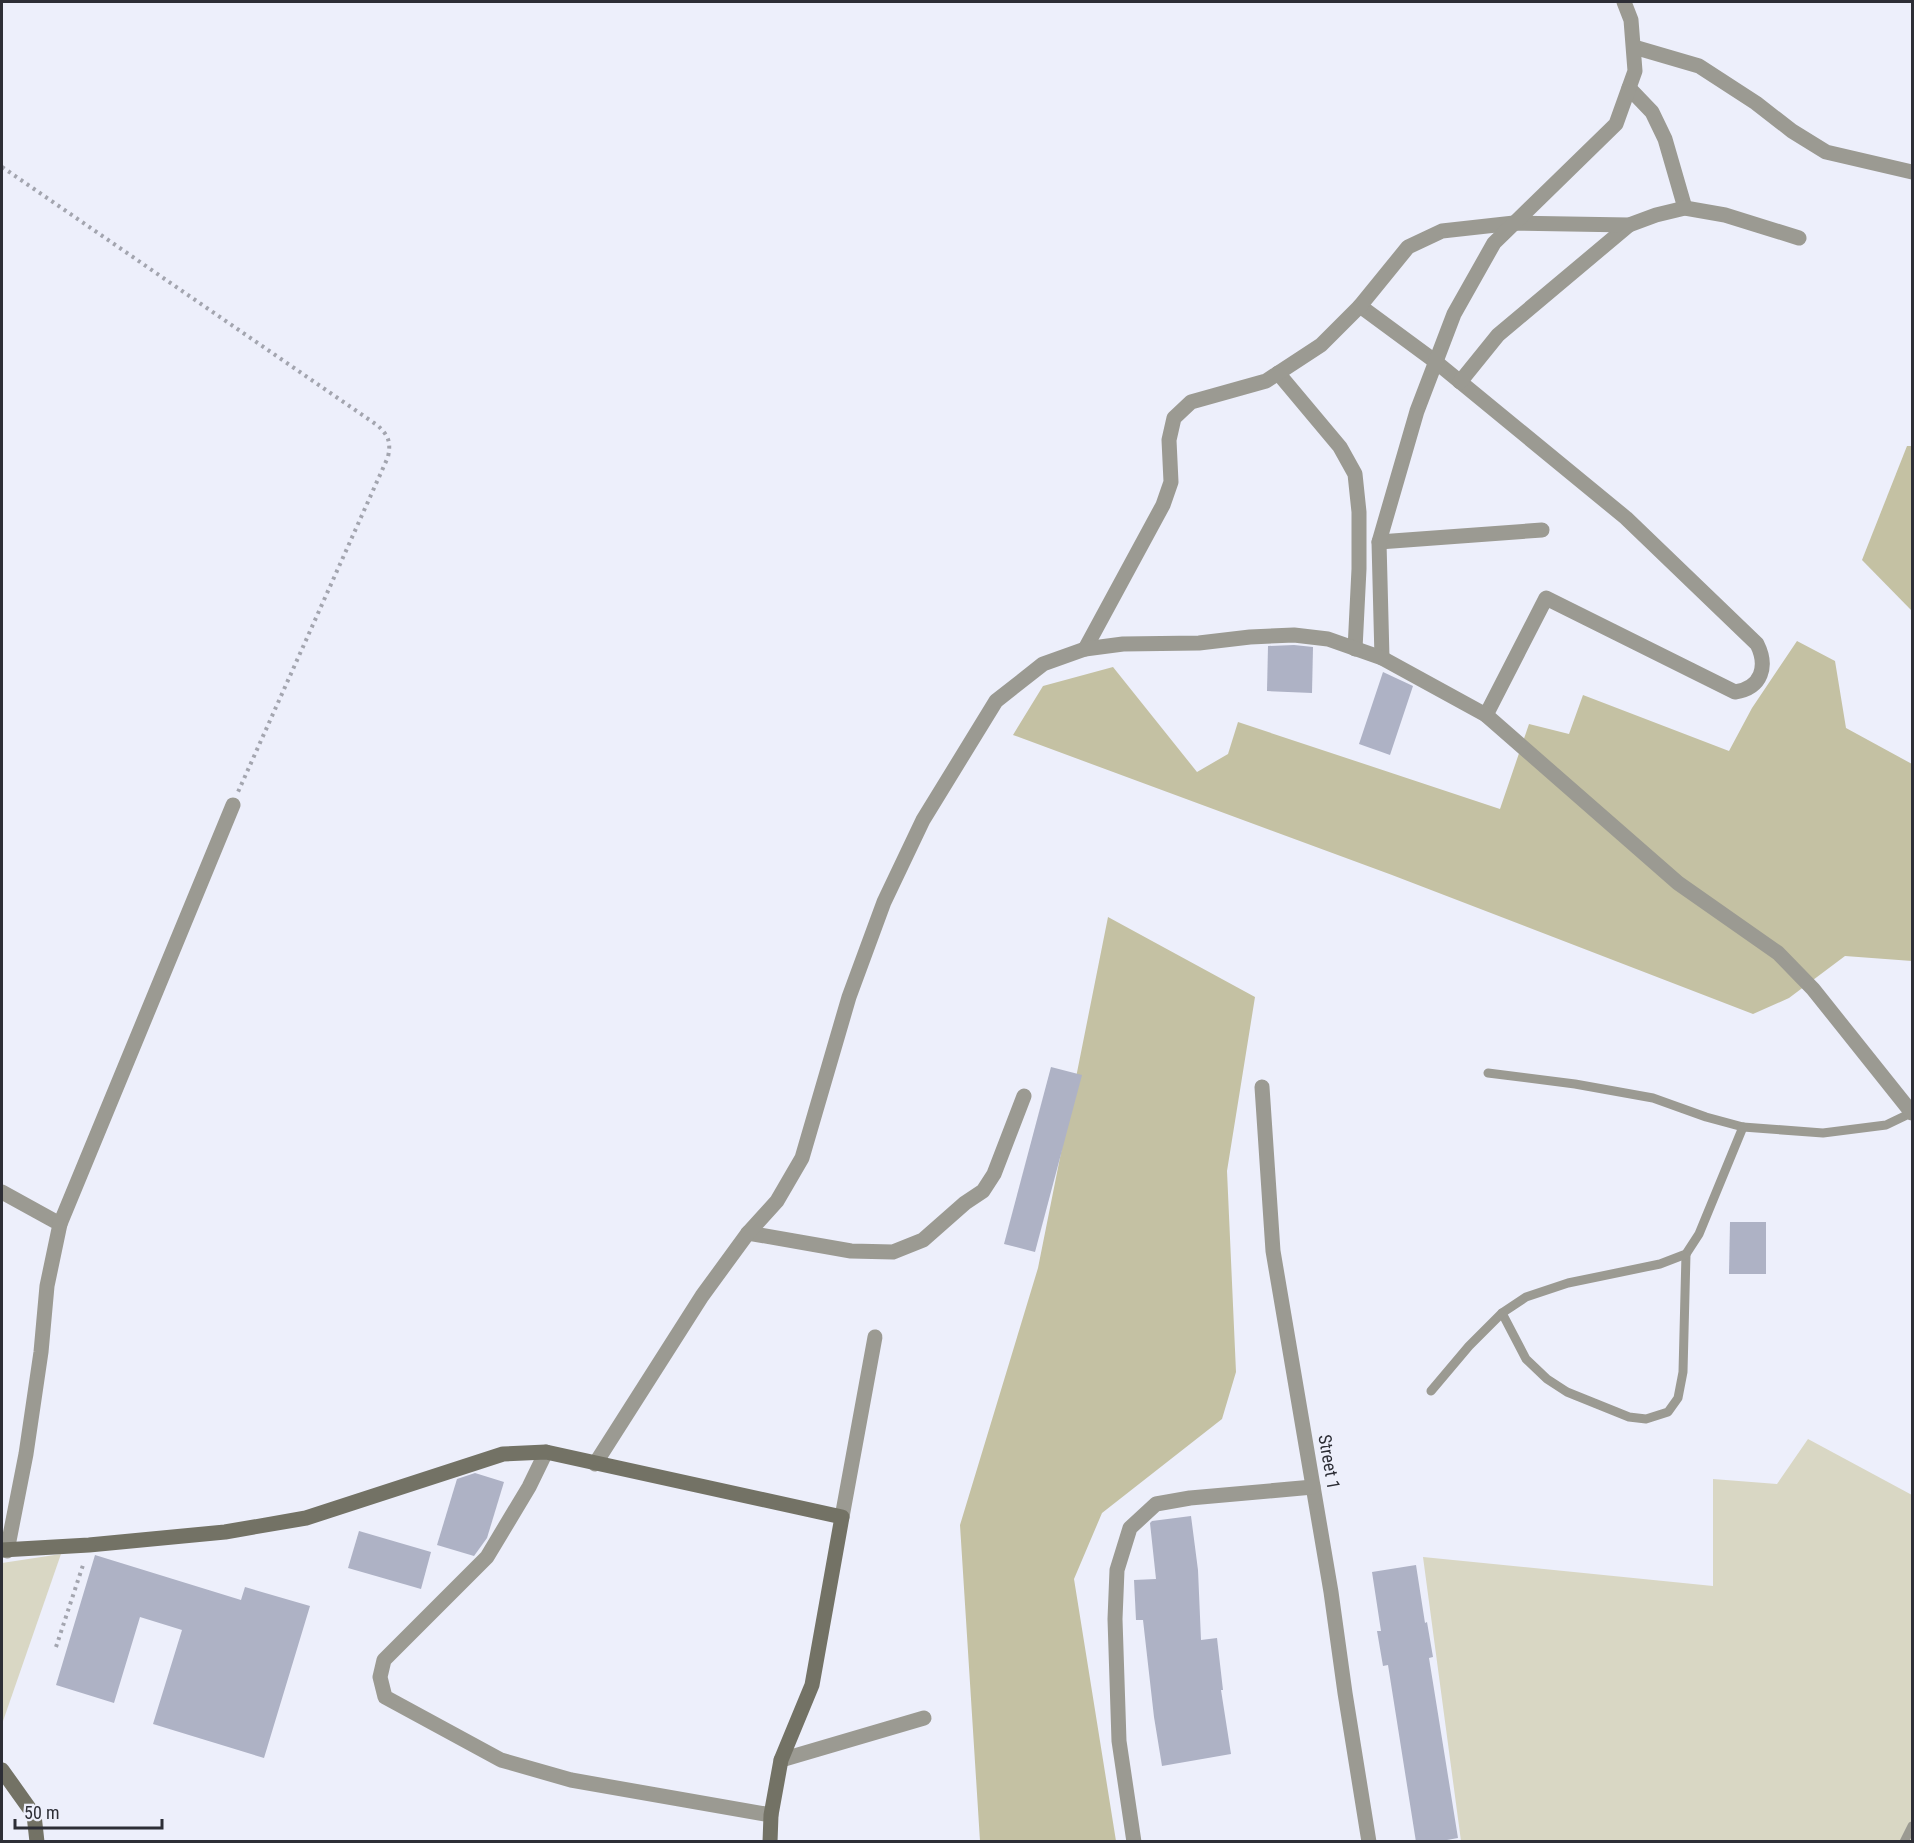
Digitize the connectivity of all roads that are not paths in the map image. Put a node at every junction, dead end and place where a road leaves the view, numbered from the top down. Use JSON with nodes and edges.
{"nodes":[{"id":1,"x":1624,"y":2,"type":"edge"},
{"id":2,"x":1634,"y":47,"type":"junction"},
{"id":3,"x":1629,"y":88,"type":"junction"},
{"id":4,"x":1912,"y":172,"type":"edge"},
{"id":5,"x":1685,"y":208,"type":"junction"},
{"id":6,"x":1514,"y":223,"type":"junction"},
{"id":7,"x":1629,"y":225,"type":"junction"},
{"id":8,"x":1799,"y":238,"type":"dead end"},
{"id":9,"x":1360,"y":306,"type":"junction"},
{"id":10,"x":1436,"y":362,"type":"junction"},
{"id":11,"x":1278,"y":373,"type":"junction"},
{"id":12,"x":1460,"y":382,"type":"junction"},
{"id":13,"x":1542,"y":530,"type":"dead end"},
{"id":14,"x":1379,"y":542,"type":"junction"},
{"id":15,"x":1085,"y":649,"type":"junction"},
{"id":16,"x":1355,"y":649,"type":"junction"},
{"id":17,"x":1382,"y":658,"type":"junction"},
{"id":18,"x":1486,"y":715,"type":"junction"},
{"id":19,"x":233,"y":805,"type":"road end"},
{"id":20,"x":1488,"y":1072,"type":"dead end"},
{"id":21,"x":1262,"y":1088,"type":"dead end"},
{"id":22,"x":1024,"y":1096,"type":"dead end"},
{"id":23,"x":1912,"y":1113,"type":"edge"},
{"id":24,"x":1743,"y":1127,"type":"junction"},
{"id":25,"x":2,"y":1192,"type":"edge"},
{"id":26,"x":60,"y":1224,"type":"junction"},
{"id":27,"x":748,"y":1233,"type":"junction"},
{"id":28,"x":1686,"y":1254,"type":"junction"},
{"id":29,"x":1502,"y":1313,"type":"junction"},
{"id":30,"x":875,"y":1337,"type":"dead end"},
{"id":31,"x":1431,"y":1391,"type":"dead end"},
{"id":32,"x":546,"y":1452,"type":"junction"},
{"id":33,"x":595,"y":1464,"type":"junction"},
{"id":34,"x":1313,"y":1487,"type":"junction"},
{"id":35,"x":842,"y":1517,"type":"junction"},
{"id":36,"x":4,"y":1550,"type":"edge"},
{"id":37,"x":924,"y":1718,"type":"dead end"},
{"id":38,"x":782,"y":1760,"type":"junction"},
{"id":39,"x":2,"y":1770,"type":"edge"},
{"id":40,"x":771,"y":1815,"type":"junction"},
{"id":41,"x":1912,"y":1826,"type":"edge"},
{"id":42,"x":37,"y":1842,"type":"edge"},
{"id":43,"x":770,"y":1842,"type":"edge"},
{"id":44,"x":1134,"y":1842,"type":"edge"},
{"id":45,"x":1369,"y":1842,"type":"edge"},
{"id":46,"x":1904,"y":1842,"type":"edge"}],
"edges":[{"from":1,"to":2,"type":"street"},
{"from":2,"to":3,"type":"street"},
{"from":2,"to":4,"type":"street"},
{"from":3,"to":5,"type":"street"},
{"from":3,"to":6,"type":"street"},
{"from":5,"to":7,"type":"street"},
{"from":5,"to":8,"type":"street"},
{"from":6,"to":7,"type":"street"},
{"from":6,"to":9,"type":"street"},
{"from":6,"to":10,"type":"street"},
{"from":7,"to":12,"type":"street"},
{"from":9,"to":10,"type":"street"},
{"from":9,"to":11,"type":"street"},
{"from":10,"to":12,"type":"street"},
{"from":10,"to":14,"type":"street"},
{"from":11,"to":15,"type":"street"},
{"from":11,"to":16,"type":"street"},
{"from":12,"to":18,"type":"street"},
{"from":13,"to":14,"type":"street"},
{"from":14,"to":17,"type":"street"},
{"from":15,"to":16,"type":"street"},
{"from":15,"to":27,"type":"street"},
{"from":16,"to":17,"type":"street"},
{"from":17,"to":18,"type":"street"},
{"from":18,"to":23,"type":"street"},
{"from":19,"to":26,"type":"street"},
{"from":20,"to":24,"type":"lane"},
{"from":21,"to":34,"type":"street","name":"Street 1"},
{"from":22,"to":27,"type":"street"},
{"from":23,"to":24,"type":"lane"},
{"from":24,"to":28,"type":"lane"},
{"from":25,"to":26,"type":"street"},
{"from":26,"to":36,"type":"street"},
{"from":27,"to":33,"type":"street"},
{"from":28,"to":29,"type":"lane"},
{"from":28,"to":29,"type":"lane"},
{"from":29,"to":31,"type":"lane"},
{"from":30,"to":35,"type":"street"},
{"from":32,"to":33,"type":"street"},
{"from":32,"to":36,"type":"street"},
{"from":32,"to":40,"type":"street"},
{"from":33,"to":35,"type":"street"},
{"from":34,"to":44,"type":"street"},
{"from":34,"to":45,"type":"street","name":"Street 1"},
{"from":35,"to":38,"type":"street"},
{"from":37,"to":38,"type":"street"},
{"from":38,"to":40,"type":"street"},
{"from":39,"to":42,"type":"street"},
{"from":40,"to":43,"type":"street"},
{"from":41,"to":46,"type":"lane"}]}
